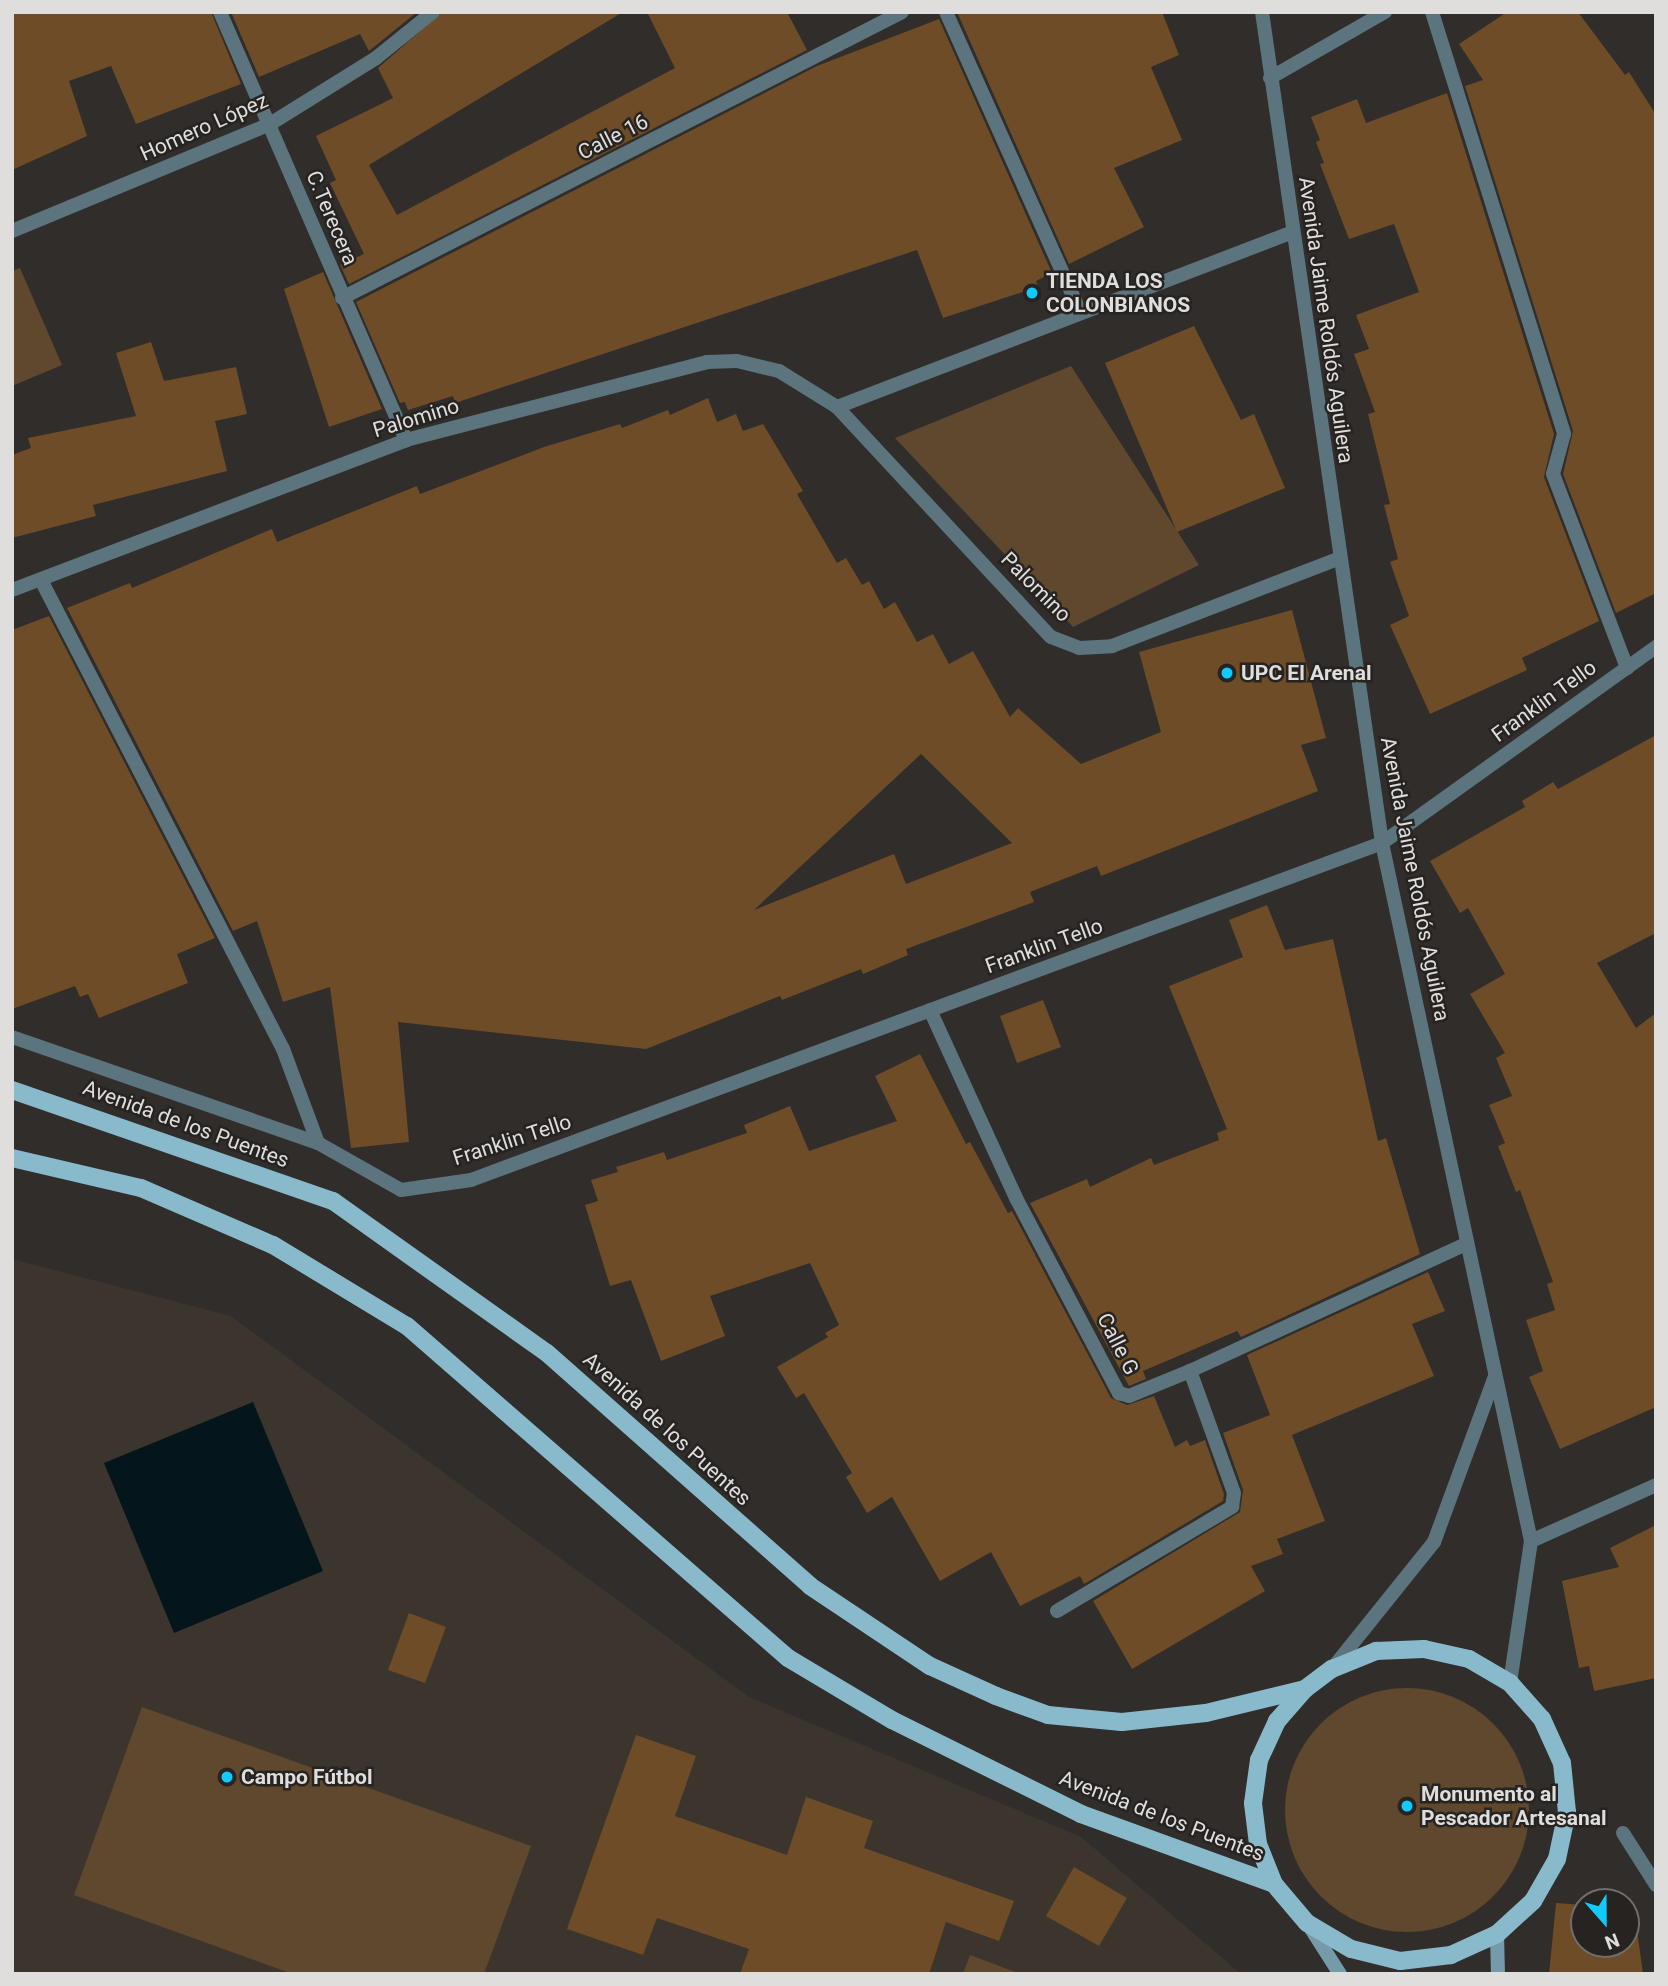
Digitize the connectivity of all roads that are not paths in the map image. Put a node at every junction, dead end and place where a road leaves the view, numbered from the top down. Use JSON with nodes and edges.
{"nodes":[{"id":1,"x":220,"y":12,"type":"edge"},
{"id":2,"x":433,"y":12,"type":"edge"},
{"id":3,"x":902,"y":12,"type":"edge"},
{"id":4,"x":946,"y":12,"type":"edge"},
{"id":5,"x":1262,"y":12,"type":"edge"},
{"id":6,"x":1385,"y":12,"type":"edge"},
{"id":7,"x":1432,"y":12,"type":"edge"},
{"id":8,"x":1270,"y":78,"type":"junction"},
{"id":9,"x":270,"y":124,"type":"junction"},
{"id":10,"x":12,"y":231,"type":"edge"},
{"id":11,"x":1292,"y":232,"type":"junction"},
{"id":12,"x":342,"y":298,"type":"junction"},
{"id":13,"x":1080,"y":313,"type":"junction"},
{"id":14,"x":837,"y":407,"type":"junction"},
{"id":15,"x":406,"y":440,"type":"junction"},
{"id":16,"x":1340,"y":558,"type":"junction"},
{"id":17,"x":41,"y":580,"type":"junction"},
{"id":18,"x":12,"y":590,"type":"edge"},
{"id":19,"x":1656,"y":647,"type":"edge"},
{"id":20,"x":1627,"y":667,"type":"junction"},
{"id":21,"x":1382,"y":843,"type":"junction"},
{"id":22,"x":930,"y":1010,"type":"junction"},
{"id":23,"x":12,"y":1037,"type":"edge"},
{"id":24,"x":12,"y":1090,"type":"edge"},
{"id":25,"x":318,"y":1143,"type":"junction"},
{"id":26,"x":12,"y":1158,"type":"edge"},
{"id":27,"x":1466,"y":1244,"type":"junction"},
{"id":28,"x":1190,"y":1371,"type":"junction"},
{"id":29,"x":1496,"y":1374,"type":"junction"},
{"id":30,"x":1656,"y":1485,"type":"edge"},
{"id":31,"x":1531,"y":1541,"type":"junction"},
{"id":32,"x":1057,"y":1611,"type":"dead end"},
{"id":33,"x":1332,"y":1669,"type":"junction"},
{"id":34,"x":1510,"y":1683,"type":"junction"},
{"id":35,"x":1304,"y":1689,"type":"junction"},
{"id":36,"x":1623,"y":1833,"type":"dead end"},
{"id":37,"x":1274,"y":1884,"type":"junction"},
{"id":38,"x":1656,"y":1885,"type":"edge"},
{"id":39,"x":1307,"y":1923,"type":"junction"},
{"id":40,"x":1497,"y":1934,"type":"junction"},
{"id":41,"x":1340,"y":1974,"type":"edge"},
{"id":42,"x":1497,"y":1974,"type":"edge"}],
"edges":[{"from":1,"to":9,"type":"street","name":"C.Terecera"},
{"from":2,"to":9,"type":"street","name":"Homero López"},
{"from":3,"to":12,"type":"street","name":"Calle 16"},
{"from":4,"to":13,"type":"street"},
{"from":5,"to":8,"type":"street","name":"Avenida Jaime Roldós Aguilera"},
{"from":6,"to":8,"type":"street"},
{"from":7,"to":20,"type":"street"},
{"from":8,"to":11,"type":"street","name":"Avenida Jaime Roldós Aguilera"},
{"from":9,"to":10,"type":"street","name":"Homero López"},
{"from":9,"to":12,"type":"street","name":"C.Terecera"},
{"from":11,"to":13,"type":"street"},
{"from":11,"to":16,"type":"street","name":"Avenida Jaime Roldós Aguilera"},
{"from":12,"to":15,"type":"street","name":"C.Terecera"},
{"from":13,"to":14,"type":"street"},
{"from":14,"to":15,"type":"street","name":"Palomino"},
{"from":14,"to":16,"type":"street","name":"Palomino"},
{"from":15,"to":17,"type":"street","name":"Palomino"},
{"from":16,"to":21,"type":"street","name":"Avenida Jaime Roldós Aguilera"},
{"from":17,"to":18,"type":"street","name":"Palomino"},
{"from":17,"to":25,"type":"street"},
{"from":19,"to":20,"type":"street","name":"Franklin Tello"},
{"from":20,"to":21,"type":"street","name":"Franklin Tello"},
{"from":21,"to":22,"type":"street","name":"Franklin Tello"},
{"from":21,"to":27,"type":"street","name":"Avenida Jaime Roldós Aguilera"},
{"from":22,"to":25,"type":"street","name":"Franklin Tello"},
{"from":22,"to":28,"type":"street","name":"Calle G"},
{"from":23,"to":25,"type":"street"},
{"from":24,"to":35,"type":"main road","name":"Avenida de los Puentes"},
{"from":26,"to":37,"type":"main road","name":"Avenida de los Puentes"},
{"from":27,"to":28,"type":"street","name":"Calle G"},
{"from":27,"to":29,"type":"street","name":"Avenida Jaime Roldós Aguilera"},
{"from":28,"to":32,"type":"street"},
{"from":29,"to":31,"type":"street","name":"Avenida Jaime Roldós Aguilera"},
{"from":29,"to":33,"type":"street"},
{"from":30,"to":31,"type":"street"},
{"from":31,"to":34,"type":"street","name":"Avenida Jaime Roldós Aguilera"},
{"from":33,"to":34,"type":"main road"},
{"from":33,"to":35,"type":"main road"},
{"from":34,"to":40,"type":"main road"},
{"from":35,"to":37,"type":"main road"},
{"from":36,"to":38,"type":"street"},
{"from":37,"to":39,"type":"main road"},
{"from":39,"to":40,"type":"main road"},
{"from":39,"to":41,"type":"main road"},
{"from":40,"to":42,"type":"main road"}]}
